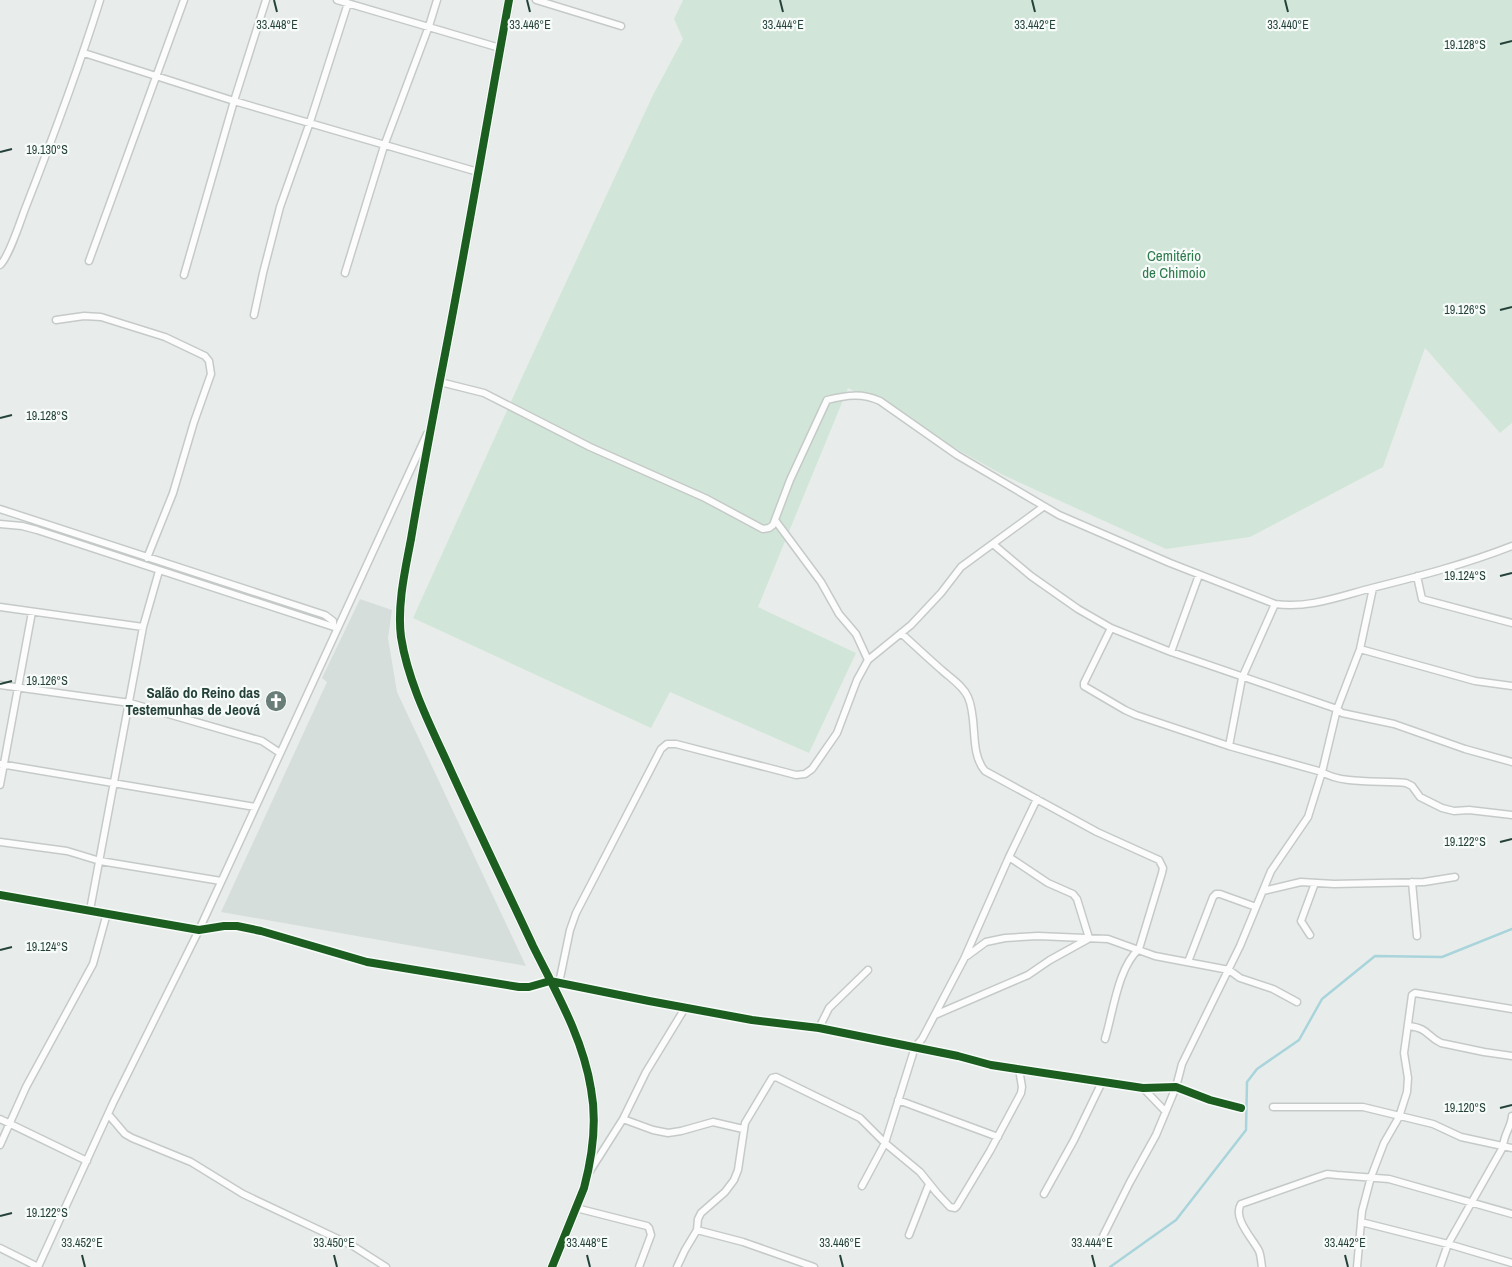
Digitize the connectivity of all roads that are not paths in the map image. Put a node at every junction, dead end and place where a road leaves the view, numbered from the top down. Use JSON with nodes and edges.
{"nodes":[{"id":1,"x":100,"y":0,"type":"edge"},
{"id":2,"x":184,"y":0,"type":"edge"},
{"id":3,"x":266,"y":0,"type":"edge"},
{"id":4,"x":338,"y":0,"type":"edge"},
{"id":5,"x":437,"y":0,"type":"edge"},
{"id":6,"x":509,"y":0,"type":"edge"},
{"id":7,"x":536,"y":0,"type":"edge"},
{"id":8,"x":348,"y":3,"type":"junction"},
{"id":9,"x":558,"y":3,"type":"edge"},
{"id":10,"x":429,"y":26,"type":"junction"},
{"id":11,"x":621,"y":26,"type":"dead end"},
{"id":12,"x":500,"y":48,"type":"junction"},
{"id":13,"x":84,"y":53,"type":"junction"},
{"id":14,"x":158,"y":75,"type":"junction"},
{"id":15,"x":234,"y":101,"type":"junction"},
{"id":16,"x":310,"y":122,"type":"junction"},
{"id":17,"x":384,"y":146,"type":"junction"},
{"id":18,"x":478,"y":172,"type":"junction"},
{"id":19,"x":89,"y":261,"type":"dead end"},
{"id":20,"x":0,"y":265,"type":"edge"},
{"id":21,"x":346,"y":273,"type":"dead end"},
{"id":22,"x":184,"y":275,"type":"dead end"},
{"id":23,"x":254,"y":315,"type":"dead end"},
{"id":24,"x":56,"y":320,"type":"dead end"},
{"id":25,"x":440,"y":382,"type":"junction"},
{"id":26,"x":429,"y":431,"type":"junction"},
{"id":27,"x":1044,"y":507,"type":"junction"},
{"id":28,"x":0,"y":509,"type":"edge"},
{"id":29,"x":775,"y":520,"type":"junction"},
{"id":30,"x":0,"y":524,"type":"edge"},
{"id":31,"x":993,"y":544,"type":"junction"},
{"id":32,"x":1512,"y":546,"type":"edge"},
{"id":33,"x":147,"y":558,"type":"junction"},
{"id":34,"x":159,"y":571,"type":"junction"},
{"id":35,"x":1199,"y":575,"type":"junction"},
{"id":36,"x":1417,"y":576,"type":"junction"},
{"id":37,"x":1372,"y":588,"type":"junction"},
{"id":38,"x":1275,"y":604,"type":"junction"},
{"id":39,"x":0,"y":607,"type":"edge"},
{"id":40,"x":32,"y":612,"type":"junction"},
{"id":41,"x":1512,"y":623,"type":"edge"},
{"id":42,"x":143,"y":627,"type":"junction"},
{"id":43,"x":336,"y":627,"type":"junction"},
{"id":44,"x":1111,"y":628,"type":"junction"},
{"id":45,"x":901,"y":633,"type":"junction"},
{"id":46,"x":1360,"y":648,"type":"junction"},
{"id":47,"x":1171,"y":652,"type":"junction"},
{"id":48,"x":868,"y":660,"type":"junction"},
{"id":49,"x":1242,"y":678,"type":"junction"},
{"id":50,"x":0,"y":685,"type":"edge"},
{"id":51,"x":1512,"y":686,"type":"edge"},
{"id":52,"x":18,"y":689,"type":"junction"},
{"id":53,"x":130,"y":703,"type":"junction"},
{"id":54,"x":1336,"y":709,"type":"junction"},
{"id":55,"x":1229,"y":746,"type":"junction"},
{"id":56,"x":280,"y":753,"type":"junction"},
{"id":57,"x":1512,"y":762,"type":"edge"},
{"id":58,"x":2,"y":764,"type":"edge"},
{"id":59,"x":1322,"y":772,"type":"junction"},
{"id":60,"x":113,"y":784,"type":"junction"},
{"id":61,"x":0,"y":785,"type":"edge"},
{"id":62,"x":1037,"y":799,"type":"junction"},
{"id":63,"x":255,"y":807,"type":"junction"},
{"id":64,"x":1512,"y":815,"type":"edge"},
{"id":65,"x":0,"y":842,"type":"edge"},
{"id":66,"x":1009,"y":857,"type":"junction"},
{"id":67,"x":100,"y":861,"type":"junction"},
{"id":68,"x":1455,"y":877,"type":"dead end"},
{"id":69,"x":221,"y":881,"type":"junction"},
{"id":70,"x":1412,"y":882,"type":"junction"},
{"id":71,"x":1315,"y":883,"type":"junction"},
{"id":72,"x":1263,"y":891,"type":"junction"},
{"id":73,"x":0,"y":895,"type":"edge"},
{"id":74,"x":1256,"y":907,"type":"junction"},
{"id":75,"x":90,"y":910,"type":"junction"},
{"id":76,"x":108,"y":913,"type":"junction"},
{"id":77,"x":199,"y":930,"type":"junction"},
{"id":78,"x":1310,"y":935,"type":"dead end"},
{"id":79,"x":1417,"y":936,"type":"dead end"},
{"id":80,"x":1089,"y":938,"type":"junction"},
{"id":81,"x":1139,"y":949,"type":"junction"},
{"id":82,"x":964,"y":959,"type":"junction"},
{"id":83,"x":1188,"y":962,"type":"junction"},
{"id":84,"x":868,"y":970,"type":"dead end"},
{"id":85,"x":1228,"y":970,"type":"junction"},
{"id":86,"x":554,"y":982,"type":"junction"},
{"id":87,"x":1297,"y":1002,"type":"dead end"},
{"id":88,"x":685,"y":1008,"type":"junction"},
{"id":89,"x":1512,"y":1009,"type":"edge"},
{"id":90,"x":935,"y":1015,"type":"junction"},
{"id":91,"x":1408,"y":1026,"type":"junction"},
{"id":92,"x":819,"y":1028,"type":"junction"},
{"id":93,"x":1105,"y":1039,"type":"dead end"},
{"id":94,"x":915,"y":1046,"type":"junction"},
{"id":95,"x":1512,"y":1056,"type":"edge"},
{"id":96,"x":1019,"y":1069,"type":"junction"},
{"id":97,"x":1102,"y":1082,"type":"junction"},
{"id":98,"x":1176,"y":1086,"type":"junction"},
{"id":99,"x":1143,"y":1088,"type":"junction"},
{"id":100,"x":898,"y":1100,"type":"junction"},
{"id":101,"x":1273,"y":1107,"type":"dead end"},
{"id":102,"x":1241,"y":1108,"type":"dead end"},
{"id":103,"x":1165,"y":1111,"type":"junction"},
{"id":104,"x":108,"y":1114,"type":"junction"},
{"id":105,"x":1512,"y":1116,"type":"edge"},
{"id":106,"x":1399,"y":1117,"type":"junction"},
{"id":107,"x":0,"y":1119,"type":"edge"},
{"id":108,"x":623,"y":1119,"type":"junction"},
{"id":109,"x":10,"y":1124,"type":"junction"},
{"id":110,"x":743,"y":1128,"type":"junction"},
{"id":111,"x":998,"y":1136,"type":"junction"},
{"id":112,"x":885,"y":1143,"type":"junction"},
{"id":113,"x":0,"y":1145,"type":"edge"},
{"id":114,"x":1503,"y":1147,"type":"junction"},
{"id":115,"x":1512,"y":1148,"type":"edge"},
{"id":116,"x":87,"y":1161,"type":"junction"},
{"id":117,"x":588,"y":1175,"type":"junction"},
{"id":118,"x":1371,"y":1177,"type":"junction"},
{"id":119,"x":929,"y":1184,"type":"junction"},
{"id":120,"x":862,"y":1186,"type":"dead end"},
{"id":121,"x":1044,"y":1194,"type":"dead end"},
{"id":122,"x":1470,"y":1202,"type":"junction"},
{"id":123,"x":576,"y":1208,"type":"junction"},
{"id":124,"x":1512,"y":1214,"type":"edge"},
{"id":125,"x":1361,"y":1222,"type":"junction"},
{"id":126,"x":697,"y":1230,"type":"junction"},
{"id":127,"x":909,"y":1235,"type":"dead end"},
{"id":128,"x":1103,"y":1236,"type":"dead end"},
{"id":129,"x":1448,"y":1244,"type":"junction"},
{"id":130,"x":0,"y":1248,"type":"edge"},
{"id":131,"x":1512,"y":1263,"type":"edge"},
{"id":132,"x":38,"y":1267,"type":"edge"},
{"id":133,"x":386,"y":1267,"type":"edge"},
{"id":134,"x":552,"y":1267,"type":"edge"},
{"id":135,"x":639,"y":1267,"type":"edge"},
{"id":136,"x":678,"y":1267,"type":"edge"},
{"id":137,"x":814,"y":1267,"type":"edge"},
{"id":138,"x":1262,"y":1267,"type":"edge"},
{"id":139,"x":1357,"y":1267,"type":"edge"},
{"id":140,"x":1440,"y":1267,"type":"edge"}],
"edges":[{"from":1,"to":13,"type":"street"},
{"from":2,"to":14,"type":"street"},
{"from":3,"to":15,"type":"street"},
{"from":4,"to":8,"type":"street"},
{"from":5,"to":10,"type":"street"},
{"from":6,"to":12,"type":"street"},
{"from":7,"to":9,"type":"street"},
{"from":8,"to":10,"type":"street"},
{"from":8,"to":16,"type":"street"},
{"from":9,"to":11,"type":"street"},
{"from":10,"to":12,"type":"street"},
{"from":10,"to":17,"type":"street"},
{"from":12,"to":18,"type":"street"},
{"from":13,"to":14,"type":"street"},
{"from":13,"to":20,"type":"street"},
{"from":14,"to":15,"type":"street"},
{"from":14,"to":19,"type":"street"},
{"from":15,"to":16,"type":"street"},
{"from":15,"to":22,"type":"street"},
{"from":16,"to":17,"type":"street"},
{"from":16,"to":23,"type":"street"},
{"from":17,"to":18,"type":"street"},
{"from":17,"to":21,"type":"street"},
{"from":18,"to":25,"type":"street"},
{"from":24,"to":33,"type":"street"},
{"from":25,"to":26,"type":"street"},
{"from":25,"to":29,"type":"street"},
{"from":26,"to":43,"type":"street"},
{"from":26,"to":86,"type":"street"},
{"from":27,"to":29,"type":"street"},
{"from":27,"to":31,"type":"street"},
{"from":27,"to":35,"type":"street"},
{"from":28,"to":33,"type":"street"},
{"from":29,"to":48,"type":"street"},
{"from":30,"to":34,"type":"street"},
{"from":31,"to":44,"type":"street"},
{"from":31,"to":45,"type":"street"},
{"from":32,"to":36,"type":"street"},
{"from":33,"to":43,"type":"street"},
{"from":34,"to":42,"type":"street"},
{"from":34,"to":43,"type":"street"},
{"from":35,"to":38,"type":"street"},
{"from":35,"to":47,"type":"street"},
{"from":36,"to":37,"type":"street"},
{"from":36,"to":41,"type":"street"},
{"from":37,"to":38,"type":"street"},
{"from":37,"to":46,"type":"street"},
{"from":38,"to":49,"type":"street"},
{"from":39,"to":40,"type":"street"},
{"from":40,"to":42,"type":"street"},
{"from":40,"to":52,"type":"street"},
{"from":42,"to":53,"type":"street"},
{"from":43,"to":56,"type":"street"},
{"from":44,"to":47,"type":"street"},
{"from":44,"to":55,"type":"street"},
{"from":45,"to":48,"type":"street"},
{"from":45,"to":62,"type":"street"},
{"from":46,"to":51,"type":"street"},
{"from":46,"to":54,"type":"street"},
{"from":47,"to":49,"type":"street"},
{"from":48,"to":86,"type":"street"},
{"from":49,"to":54,"type":"street"},
{"from":49,"to":55,"type":"street"},
{"from":50,"to":52,"type":"street"},
{"from":52,"to":53,"type":"street"},
{"from":52,"to":58,"type":"street"},
{"from":53,"to":56,"type":"street"},
{"from":53,"to":60,"type":"street"},
{"from":54,"to":57,"type":"street"},
{"from":54,"to":59,"type":"street"},
{"from":55,"to":59,"type":"street"},
{"from":56,"to":63,"type":"street"},
{"from":58,"to":60,"type":"street"},
{"from":58,"to":61,"type":"street"},
{"from":59,"to":64,"type":"street"},
{"from":59,"to":72,"type":"street"},
{"from":60,"to":63,"type":"street"},
{"from":60,"to":67,"type":"street"},
{"from":62,"to":66,"type":"street"},
{"from":62,"to":81,"type":"street"},
{"from":63,"to":69,"type":"street"},
{"from":65,"to":67,"type":"street"},
{"from":66,"to":80,"type":"street"},
{"from":66,"to":82,"type":"street"},
{"from":67,"to":69,"type":"street"},
{"from":67,"to":75,"type":"street"},
{"from":68,"to":70,"type":"street"},
{"from":69,"to":77,"type":"street"},
{"from":70,"to":71,"type":"street"},
{"from":70,"to":79,"type":"street"},
{"from":71,"to":72,"type":"street"},
{"from":71,"to":78,"type":"street"},
{"from":72,"to":74,"type":"street"},
{"from":73,"to":75,"type":"street"},
{"from":74,"to":83,"type":"street"},
{"from":74,"to":85,"type":"street"},
{"from":75,"to":76,"type":"street"},
{"from":76,"to":77,"type":"street"},
{"from":76,"to":109,"type":"street"},
{"from":77,"to":86,"type":"street"},
{"from":77,"to":104,"type":"street"},
{"from":80,"to":81,"type":"street"},
{"from":80,"to":82,"type":"street"},
{"from":80,"to":90,"type":"street"},
{"from":81,"to":83,"type":"street"},
{"from":81,"to":93,"type":"street"},
{"from":82,"to":90,"type":"street"},
{"from":83,"to":85,"type":"street"},
{"from":84,"to":92,"type":"street"},
{"from":85,"to":87,"type":"street"},
{"from":85,"to":98,"type":"street"},
{"from":86,"to":88,"type":"street"},
{"from":86,"to":117,"type":"street"},
{"from":88,"to":92,"type":"street"},
{"from":88,"to":108,"type":"street"},
{"from":89,"to":91,"type":"street"},
{"from":90,"to":94,"type":"street"},
{"from":91,"to":95,"type":"street"},
{"from":91,"to":106,"type":"street"},
{"from":92,"to":94,"type":"street"},
{"from":94,"to":96,"type":"street"},
{"from":94,"to":100,"type":"street"},
{"from":96,"to":97,"type":"street"},
{"from":96,"to":111,"type":"street"},
{"from":97,"to":99,"type":"street"},
{"from":97,"to":121,"type":"street"},
{"from":98,"to":99,"type":"street"},
{"from":98,"to":102,"type":"street"},
{"from":98,"to":103,"type":"street"},
{"from":99,"to":103,"type":"street"},
{"from":100,"to":111,"type":"street"},
{"from":100,"to":112,"type":"street"},
{"from":101,"to":106,"type":"street"},
{"from":103,"to":128,"type":"street"},
{"from":104,"to":116,"type":"street"},
{"from":104,"to":133,"type":"street"},
{"from":105,"to":114,"type":"street"},
{"from":106,"to":114,"type":"street"},
{"from":106,"to":118,"type":"street"},
{"from":107,"to":109,"type":"street"},
{"from":108,"to":110,"type":"street"},
{"from":108,"to":117,"type":"street"},
{"from":109,"to":113,"type":"street"},
{"from":109,"to":116,"type":"street"},
{"from":110,"to":112,"type":"street"},
{"from":110,"to":126,"type":"street"},
{"from":111,"to":119,"type":"street"},
{"from":112,"to":119,"type":"street"},
{"from":112,"to":120,"type":"street"},
{"from":114,"to":115,"type":"street"},
{"from":114,"to":122,"type":"street"},
{"from":116,"to":132,"type":"street"},
{"from":117,"to":123,"type":"street"},
{"from":118,"to":122,"type":"street"},
{"from":118,"to":125,"type":"street"},
{"from":118,"to":138,"type":"street"},
{"from":119,"to":127,"type":"street"},
{"from":122,"to":124,"type":"street"},
{"from":122,"to":129,"type":"street"},
{"from":123,"to":134,"type":"street"},
{"from":123,"to":135,"type":"street"},
{"from":125,"to":129,"type":"street"},
{"from":125,"to":139,"type":"street"},
{"from":126,"to":136,"type":"street"},
{"from":126,"to":137,"type":"street"},
{"from":129,"to":131,"type":"street"},
{"from":129,"to":140,"type":"street"},
{"from":130,"to":132,"type":"street"}]}
